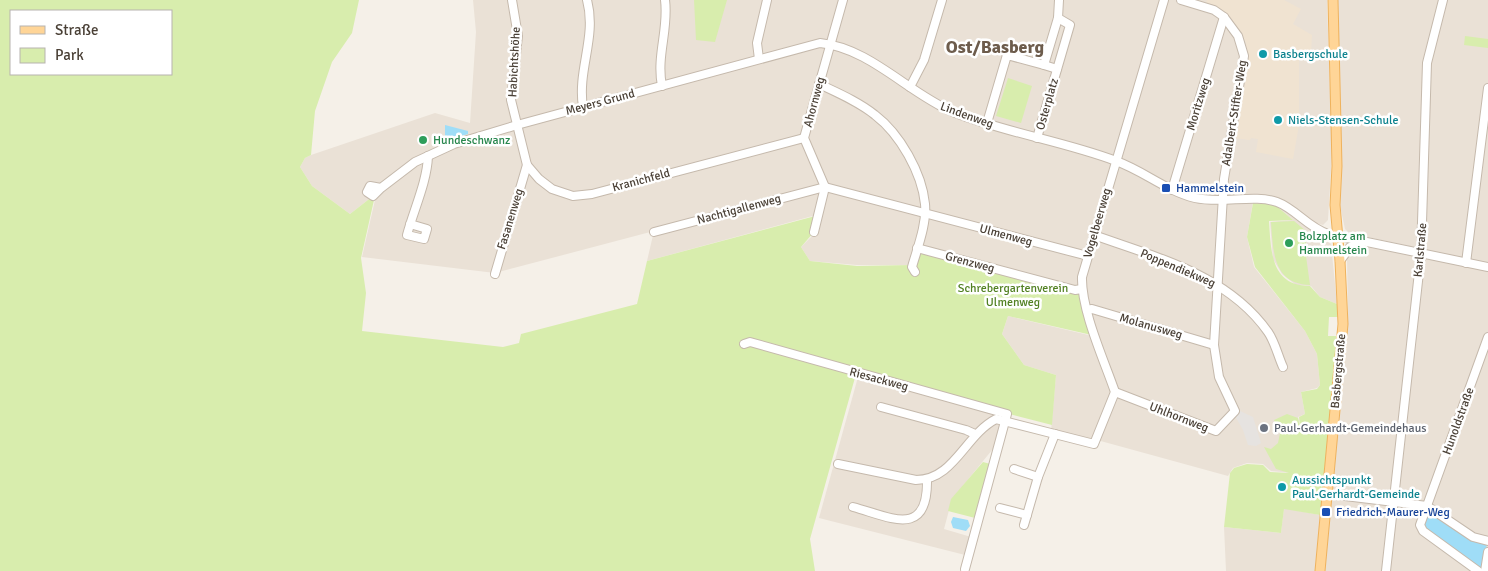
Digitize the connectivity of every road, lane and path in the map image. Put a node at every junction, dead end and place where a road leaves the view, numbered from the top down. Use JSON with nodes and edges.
{"nodes":[{"id":1,"x":512,"y":0,"type":"edge"},
{"id":2,"x":587,"y":0,"type":"edge"},
{"id":3,"x":665,"y":0,"type":"edge"},
{"id":4,"x":767,"y":0,"type":"edge"},
{"id":5,"x":843,"y":0,"type":"edge"},
{"id":6,"x":942,"y":0,"type":"edge"},
{"id":7,"x":1058,"y":0,"type":"edge"},
{"id":8,"x":1164,"y":0,"type":"edge"},
{"id":9,"x":1181,"y":0,"type":"edge"},
{"id":10,"x":1333,"y":0,"type":"edge"},
{"id":11,"x":1443,"y":0,"type":"edge"},
{"id":12,"x":1058,"y":18,"type":"junction"},
{"id":13,"x":1224,"y":18,"type":"junction"},
{"id":14,"x":830,"y":44,"type":"junction"},
{"id":15,"x":759,"y":59,"type":"junction"},
{"id":16,"x":1044,"y":65,"type":"junction"},
{"id":17,"x":1057,"y":70,"type":"junction"},
{"id":18,"x":819,"y":84,"type":"junction"},
{"id":19,"x":662,"y":86,"type":"junction"},
{"id":20,"x":910,"y":88,"type":"junction"},
{"id":21,"x":1488,"y":88,"type":"edge"},
{"id":22,"x":583,"y":107,"type":"junction"},
{"id":23,"x":987,"y":123,"type":"junction"},
{"id":24,"x":517,"y":125,"type":"junction"},
{"id":25,"x":804,"y":138,"type":"junction"},
{"id":26,"x":1037,"y":138,"type":"junction"},
{"id":27,"x":428,"y":156,"type":"junction"},
{"id":28,"x":1116,"y":161,"type":"junction"},
{"id":29,"x":527,"y":165,"type":"junction"},
{"id":30,"x":825,"y":187,"type":"junction"},
{"id":31,"x":381,"y":188,"type":"dead end"},
{"id":32,"x":1172,"y":190,"type":"junction"},
{"id":33,"x":1223,"y":202,"type":"junction"},
{"id":34,"x":925,"y":214,"type":"junction"},
{"id":35,"x":410,"y":224,"type":"dead end"},
{"id":36,"x":654,"y":232,"type":"dead end"},
{"id":37,"x":814,"y":232,"type":"dead end"},
{"id":38,"x":1094,"y":235,"type":"junction"},
{"id":39,"x":1337,"y":236,"type":"junction"},
{"id":40,"x":1365,"y":242,"type":"junction"},
{"id":41,"x":917,"y":248,"type":"junction"},
{"id":42,"x":1421,"y":254,"type":"junction"},
{"id":43,"x":1088,"y":256,"type":"junction"},
{"id":44,"x":1340,"y":261,"type":"junction"},
{"id":45,"x":1466,"y":263,"type":"junction"},
{"id":46,"x":1488,"y":267,"type":"edge"},
{"id":47,"x":915,"y":272,"type":"dead end"},
{"id":48,"x":495,"y":274,"type":"dead end"},
{"id":49,"x":1217,"y":283,"type":"junction"},
{"id":50,"x":1082,"y":289,"type":"junction"},
{"id":51,"x":1087,"y":310,"type":"junction"},
{"id":52,"x":1488,"y":337,"type":"edge"},
{"id":53,"x":744,"y":344,"type":"dead end"},
{"id":54,"x":1214,"y":345,"type":"junction"},
{"id":55,"x":1283,"y":367,"type":"dead end"},
{"id":56,"x":1115,"y":392,"type":"junction"},
{"id":57,"x":881,"y":407,"type":"dead end"},
{"id":58,"x":1235,"y":411,"type":"joint"},
{"id":59,"x":1006,"y":420,"type":"junction"},
{"id":60,"x":975,"y":434,"type":"junction"},
{"id":61,"x":1055,"y":434,"type":"junction"},
{"id":62,"x":838,"y":464,"type":"dead end"},
{"id":63,"x":1014,"y":469,"type":"dead end"},
{"id":64,"x":1038,"y":477,"type":"junction"},
{"id":65,"x":927,"y":480,"type":"junction"},
{"id":66,"x":1345,"y":496,"type":"dead end"},
{"id":67,"x":1395,"y":500,"type":"junction"},
{"id":68,"x":1428,"y":506,"type":"junction"},
{"id":69,"x":853,"y":507,"type":"dead end"},
{"id":70,"x":1000,"y":508,"type":"dead end"},
{"id":71,"x":1027,"y":515,"type":"junction"},
{"id":72,"x":1024,"y":525,"type":"dead end"},
{"id":73,"x":1488,"y":541,"type":"edge"},
{"id":74,"x":1488,"y":552,"type":"edge"},
{"id":75,"x":965,"y":569,"type":"dead end"},
{"id":76,"x":1320,"y":571,"type":"edge"},
{"id":77,"x":1386,"y":571,"type":"edge"},
{"id":78,"x":1478,"y":571,"type":"edge"},
{"id":79,"x":1485,"y":571,"type":"edge"}],
"edges":[{"from":1,"to":24,"type":"street","name":"Habichtshöhe"},
{"from":2,"to":22,"type":"street"},
{"from":3,"to":19,"type":"street"},
{"from":4,"to":15,"type":"street"},
{"from":5,"to":14,"type":"street","name":"Ahornweg"},
{"from":6,"to":20,"type":"street"},
{"from":7,"to":12,"type":"street","name":"Osterplatz"},
{"from":8,"to":28,"type":"street","name":"Vogelbeerweg"},
{"from":9,"to":13,"type":"street","name":"Adalbert-Stifter-Weg"},
{"from":10,"to":39,"type":"main road","name":"Basbergstraße"},
{"from":11,"to":42,"type":"street","name":"Karlstraße"},
{"from":12,"to":16,"type":"street","name":"Osterplatz"},
{"from":12,"to":17,"type":"street","name":"Osterplatz"},
{"from":13,"to":32,"type":"street","name":"Moritzweg"},
{"from":13,"to":33,"type":"street","name":"Adalbert-Stifter-Weg"},
{"from":14,"to":15,"type":"street","name":"Meyers Grund"},
{"from":14,"to":18,"type":"street","name":"Ahornweg"},
{"from":14,"to":20,"type":"street","name":"Lindenweg"},
{"from":15,"to":19,"type":"street","name":"Meyers Grund"},
{"from":16,"to":17,"type":"street","name":"Osterplatz"},
{"from":16,"to":23,"type":"street","name":"Osterplatz"},
{"from":17,"to":26,"type":"street","name":"Osterplatz"},
{"from":18,"to":25,"type":"street","name":"Ahornweg"},
{"from":18,"to":34,"type":"street"},
{"from":19,"to":22,"type":"street","name":"Meyers Grund"},
{"from":20,"to":23,"type":"street","name":"Lindenweg"},
{"from":21,"to":45,"type":"street"},
{"from":22,"to":24,"type":"street","name":"Meyers Grund"},
{"from":23,"to":26,"type":"street","name":"Lindenweg"},
{"from":24,"to":27,"type":"street","name":"Meyers Grund"},
{"from":24,"to":29,"type":"street","name":"Kranichfeld"},
{"from":25,"to":29,"type":"street","name":"Kranichfeld"},
{"from":25,"to":30,"type":"street","name":"Ahornweg"},
{"from":26,"to":28,"type":"street","name":"Lindenweg"},
{"from":27,"to":31,"type":"street","name":"Meyers Grund"},
{"from":27,"to":35,"type":"street"},
{"from":28,"to":32,"type":"street"},
{"from":28,"to":38,"type":"street","name":"Vogelbeerweg"},
{"from":29,"to":48,"type":"street","name":"Fasanenweg"},
{"from":30,"to":34,"type":"street","name":"Ulmenweg"},
{"from":30,"to":36,"type":"street","name":"Nachtigallenweg"},
{"from":30,"to":37,"type":"street"},
{"from":32,"to":33,"type":"street"},
{"from":33,"to":39,"type":"street"},
{"from":33,"to":49,"type":"street","name":"Adalbert-Stifter-Weg"},
{"from":34,"to":41,"type":"street"},
{"from":34,"to":43,"type":"street","name":"Ulmenweg"},
{"from":38,"to":43,"type":"street","name":"Vogelbeerweg"},
{"from":38,"to":49,"type":"street","name":"Poppendiekweg"},
{"from":39,"to":40,"type":"street"},
{"from":39,"to":44,"type":"main road","name":"Basbergstraße"},
{"from":40,"to":42,"type":"street"},
{"from":40,"to":44,"type":"street"},
{"from":41,"to":47,"type":"street"},
{"from":41,"to":50,"type":"street","name":"Grenzweg"},
{"from":42,"to":45,"type":"street"},
{"from":42,"to":67,"type":"street","name":"Karlstraße"},
{"from":43,"to":50,"type":"street","name":"Vogelbeerweg"},
{"from":44,"to":76,"type":"main road","name":"Basbergstraße"},
{"from":45,"to":46,"type":"street"},
{"from":49,"to":54,"type":"street","name":"Adalbert-Stifter-Weg"},
{"from":49,"to":55,"type":"street","name":"Poppendiekweg"},
{"from":50,"to":51,"type":"street","name":"Vogelbeerweg"},
{"from":51,"to":54,"type":"street","name":"Molanusweg"},
{"from":51,"to":56,"type":"street","name":"Vogelbeerweg"},
{"from":52,"to":68,"type":"street","name":"Hunoldstraße"},
{"from":53,"to":59,"type":"street","name":"Riesackweg"},
{"from":54,"to":58,"type":"street","name":"Adalbert-Stifter-Weg"},
{"from":56,"to":58,"type":"street","name":"Uhlhornweg"},
{"from":56,"to":61,"type":"street","name":"Riesackweg"},
{"from":57,"to":60,"type":"street"},
{"from":59,"to":60,"type":"street"},
{"from":59,"to":61,"type":"street","name":"Riesackweg"},
{"from":59,"to":75,"type":"street"},
{"from":60,"to":65,"type":"street"},
{"from":61,"to":64,"type":"street"},
{"from":62,"to":65,"type":"street"},
{"from":63,"to":64,"type":"street"},
{"from":64,"to":71,"type":"street"},
{"from":65,"to":69,"type":"street"},
{"from":66,"to":67,"type":"street"},
{"from":67,"to":68,"type":"street"},
{"from":67,"to":77,"type":"street","name":"Karlstraße"},
{"from":68,"to":73,"type":"street"},
{"from":68,"to":78,"type":"street"},
{"from":70,"to":71,"type":"street"},
{"from":71,"to":72,"type":"street"},
{"from":74,"to":79,"type":"street"}]}
